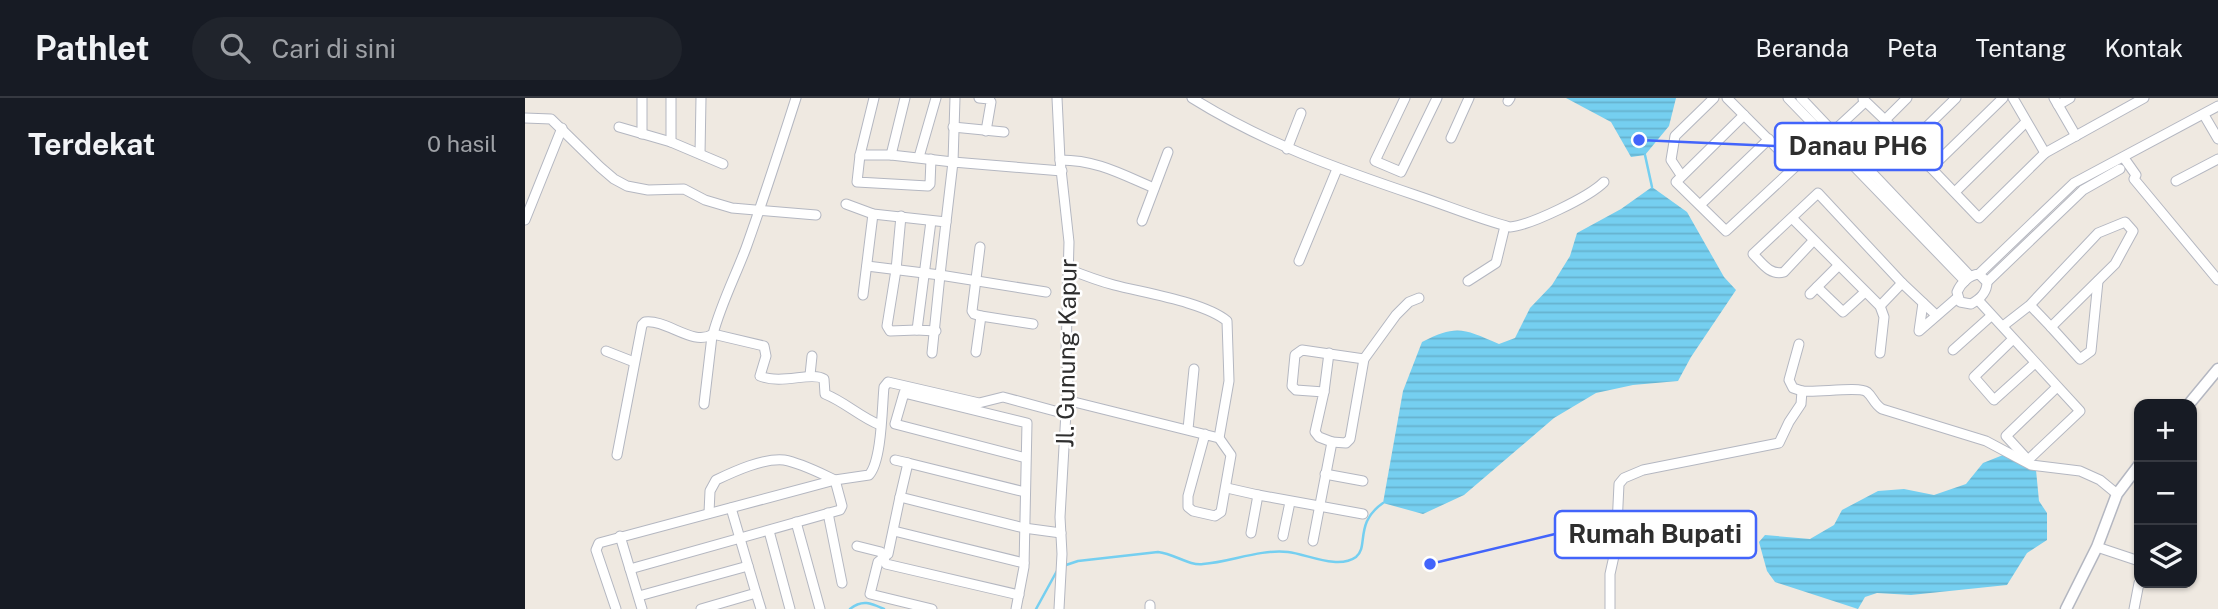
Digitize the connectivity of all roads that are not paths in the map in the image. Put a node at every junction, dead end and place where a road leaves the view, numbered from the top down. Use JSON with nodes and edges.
{"nodes":[{"id":1,"x":642,"y":98,"type":"edge"},
{"id":2,"x":671,"y":98,"type":"edge"},
{"id":3,"x":701,"y":98,"type":"edge"},
{"id":4,"x":796,"y":98,"type":"edge"},
{"id":5,"x":874,"y":98,"type":"edge"},
{"id":6,"x":905,"y":98,"type":"edge"},
{"id":7,"x":936,"y":98,"type":"edge"},
{"id":8,"x":955,"y":98,"type":"edge"},
{"id":9,"x":979,"y":98,"type":"edge"},
{"id":10,"x":1057,"y":98,"type":"edge"},
{"id":11,"x":1192,"y":98,"type":"edge"},
{"id":12,"x":1405,"y":98,"type":"edge"},
{"id":13,"x":1437,"y":98,"type":"edge"},
{"id":14,"x":1469,"y":98,"type":"edge"},
{"id":15,"x":1714,"y":98,"type":"edge"},
{"id":16,"x":1727,"y":98,"type":"edge"},
{"id":17,"x":1788,"y":98,"type":"edge"},
{"id":18,"x":1801,"y":98,"type":"edge"},
{"id":19,"x":1907,"y":98,"type":"edge"},
{"id":20,"x":1956,"y":98,"type":"edge"},
{"id":21,"x":2003,"y":98,"type":"edge"},
{"id":22,"x":2013,"y":98,"type":"edge"},
{"id":23,"x":2070,"y":98,"type":"edge"},
{"id":24,"x":2144,"y":98,"type":"edge"},
{"id":25,"x":1864,"y":100,"type":"edge"},
{"id":26,"x":2056,"y":101,"type":"edge"},
{"id":27,"x":2218,"y":106,"type":"edge"},
{"id":28,"x":1301,"y":113,"type":"dead end"},
{"id":29,"x":1744,"y":115,"type":"junction"},
{"id":30,"x":2204,"y":115,"type":"junction"},
{"id":31,"x":525,"y":118,"type":"edge"},
{"id":32,"x":1885,"y":120,"type":"junction"},
{"id":33,"x":2027,"y":122,"type":"junction"},
{"id":34,"x":953,"y":127,"type":"junction"},
{"id":35,"x":562,"y":128,"type":"junction"},
{"id":36,"x":619,"y":128,"type":"dead end"},
{"id":37,"x":1834,"y":130,"type":"junction"},
{"id":38,"x":986,"y":131,"type":"junction"},
{"id":39,"x":1004,"y":132,"type":"dead end"},
{"id":40,"x":642,"y":134,"type":"junction"},
{"id":41,"x":2076,"y":136,"type":"junction"},
{"id":42,"x":1451,"y":138,"type":"dead end"},
{"id":43,"x":1824,"y":138,"type":"junction"},
{"id":44,"x":1769,"y":139,"type":"junction"},
{"id":45,"x":2218,"y":139,"type":"edge"},
{"id":46,"x":671,"y":142,"type":"junction"},
{"id":47,"x":1908,"y":145,"type":"junction"},
{"id":48,"x":1287,"y":149,"type":"junction"},
{"id":49,"x":1780,"y":150,"type":"dead end"},
{"id":50,"x":1168,"y":152,"type":"dead end"},
{"id":51,"x":2045,"y":153,"type":"junction"},
{"id":52,"x":701,"y":154,"type":"junction"},
{"id":53,"x":860,"y":155,"type":"junction"},
{"id":54,"x":891,"y":155,"type":"junction"},
{"id":55,"x":919,"y":157,"type":"junction"},
{"id":56,"x":931,"y":159,"type":"junction"},
{"id":57,"x":2218,"y":159,"type":"edge"},
{"id":58,"x":1060,"y":160,"type":"junction"},
{"id":59,"x":953,"y":162,"type":"junction"},
{"id":60,"x":2120,"y":163,"type":"junction"},
{"id":61,"x":723,"y":164,"type":"dead end"},
{"id":62,"x":1931,"y":168,"type":"junction"},
{"id":63,"x":1337,"y":169,"type":"junction"},
{"id":64,"x":1062,"y":171,"type":"junction"},
{"id":65,"x":1681,"y":175,"type":"junction"},
{"id":66,"x":2176,"y":181,"type":"dead end"},
{"id":67,"x":1604,"y":182,"type":"dead end"},
{"id":68,"x":1154,"y":188,"type":"junction"},
{"id":69,"x":1955,"y":192,"type":"junction"},
{"id":70,"x":846,"y":204,"type":"dead end"},
{"id":71,"x":1700,"y":205,"type":"junction"},
{"id":72,"x":759,"y":211,"type":"junction"},
{"id":73,"x":873,"y":214,"type":"junction"},
{"id":74,"x":816,"y":215,"type":"dead end"},
{"id":75,"x":901,"y":216,"type":"junction"},
{"id":76,"x":1793,"y":219,"type":"junction"},
{"id":77,"x":525,"y":220,"type":"edge"},
{"id":78,"x":931,"y":221,"type":"junction"},
{"id":79,"x":1142,"y":221,"type":"dead end"},
{"id":80,"x":946,"y":222,"type":"junction"},
{"id":81,"x":1505,"y":226,"type":"junction"},
{"id":82,"x":1813,"y":241,"type":"junction"},
{"id":83,"x":980,"y":247,"type":"dead end"},
{"id":84,"x":1299,"y":261,"type":"dead end"},
{"id":85,"x":867,"y":266,"type":"junction"},
{"id":86,"x":1838,"y":266,"type":"junction"},
{"id":87,"x":1068,"y":269,"type":"junction"},
{"id":88,"x":896,"y":270,"type":"junction"},
{"id":89,"x":925,"y":273,"type":"junction"},
{"id":90,"x":940,"y":275,"type":"junction"},
{"id":91,"x":1971,"y":277,"type":"junction"},
{"id":92,"x":975,"y":280,"type":"junction"},
{"id":93,"x":2218,"y":280,"type":"edge"},
{"id":94,"x":1468,"y":281,"type":"dead end"},
{"id":95,"x":2098,"y":281,"type":"junction"},
{"id":96,"x":1987,"y":282,"type":"junction"},
{"id":97,"x":1902,"y":283,"type":"junction"},
{"id":98,"x":1046,"y":292,"type":"dead end"},
{"id":99,"x":1865,"y":292,"type":"junction"},
{"id":100,"x":863,"y":295,"type":"dead end"},
{"id":101,"x":1419,"y":298,"type":"dead end"},
{"id":102,"x":1957,"y":298,"type":"junction"},
{"id":103,"x":1978,"y":300,"type":"junction"},
{"id":104,"x":1923,"y":303,"type":"junction"},
{"id":105,"x":2030,"y":305,"type":"junction"},
{"id":106,"x":1880,"y":306,"type":"junction"},
{"id":107,"x":1937,"y":315,"type":"junction"},
{"id":108,"x":981,"y":316,"type":"junction"},
{"id":109,"x":1991,"y":316,"type":"junction"},
{"id":110,"x":1033,"y":324,"type":"dead end"},
{"id":111,"x":2003,"y":326,"type":"junction"},
{"id":112,"x":2051,"y":327,"type":"junction"},
{"id":113,"x":917,"y":330,"type":"junction"},
{"id":114,"x":936,"y":331,"type":"junction"},
{"id":115,"x":713,"y":335,"type":"junction"},
{"id":116,"x":2012,"y":340,"type":"junction"},
{"id":117,"x":1799,"y":344,"type":"dead end"},
{"id":118,"x":1953,"y":350,"type":"dead end"},
{"id":119,"x":606,"y":351,"type":"dead end"},
{"id":120,"x":976,"y":352,"type":"dead end"},
{"id":121,"x":932,"y":353,"type":"dead end"},
{"id":122,"x":1880,"y":353,"type":"dead end"},
{"id":123,"x":1329,"y":354,"type":"junction"},
{"id":124,"x":811,"y":356,"type":"dead end"},
{"id":125,"x":1364,"y":359,"type":"junction"},
{"id":126,"x":633,"y":362,"type":"junction"},
{"id":127,"x":2035,"y":363,"type":"junction"},
{"id":128,"x":1194,"y":369,"type":"dead end"},
{"id":129,"x":2218,"y":369,"type":"edge"},
{"id":130,"x":810,"y":375,"type":"junction"},
{"id":131,"x":2057,"y":387,"type":"junction"},
{"id":132,"x":1801,"y":391,"type":"junction"},
{"id":133,"x":1324,"y":392,"type":"junction"},
{"id":134,"x":2193,"y":399,"type":"edge"},
{"id":135,"x":1066,"y":400,"type":"junction"},
{"id":136,"x":704,"y":404,"type":"dead end"},
{"id":137,"x":1066,"y":414,"type":"junction"},
{"id":138,"x":880,"y":425,"type":"junction"},
{"id":139,"x":1188,"y":429,"type":"junction"},
{"id":140,"x":1205,"y":434,"type":"junction"},
{"id":141,"x":1219,"y":438,"type":"junction"},
{"id":142,"x":1332,"y":442,"type":"junction"},
{"id":143,"x":617,"y":455,"type":"dead end"},
{"id":144,"x":1026,"y":458,"type":"junction"},
{"id":145,"x":895,"y":460,"type":"dead end"},
{"id":146,"x":908,"y":463,"type":"junction"},
{"id":147,"x":2134,"y":472,"type":"edge"},
{"id":148,"x":1325,"y":474,"type":"junction"},
{"id":149,"x":835,"y":480,"type":"junction"},
{"id":150,"x":1363,"y":481,"type":"dead end"},
{"id":151,"x":1227,"y":488,"type":"junction"},
{"id":152,"x":1025,"y":492,"type":"junction"},
{"id":153,"x":2117,"y":494,"type":"junction"},
{"id":154,"x":1258,"y":495,"type":"junction"},
{"id":155,"x":900,"y":497,"type":"junction"},
{"id":156,"x":1290,"y":502,"type":"junction"},
{"id":157,"x":1320,"y":505,"type":"junction"},
{"id":158,"x":731,"y":508,"type":"junction"},
{"id":159,"x":709,"y":513,"type":"junction"},
{"id":160,"x":828,"y":513,"type":"junction"},
{"id":161,"x":1363,"y":513,"type":"dead end"},
{"id":162,"x":796,"y":522,"type":"junction"},
{"id":163,"x":1024,"y":528,"type":"junction"},
{"id":164,"x":769,"y":531,"type":"junction"},
{"id":165,"x":894,"y":531,"type":"junction"},
{"id":166,"x":1061,"y":533,"type":"junction"},
{"id":167,"x":1251,"y":533,"type":"dead end"},
{"id":168,"x":620,"y":536,"type":"junction"},
{"id":169,"x":1283,"y":536,"type":"dead end"},
{"id":170,"x":739,"y":539,"type":"junction"},
{"id":171,"x":1313,"y":541,"type":"dead end"},
{"id":172,"x":857,"y":546,"type":"dead end"},
{"id":173,"x":2097,"y":547,"type":"junction"},
{"id":174,"x":883,"y":558,"type":"junction"},
{"id":175,"x":2134,"y":559,"type":"edge"},
{"id":176,"x":1024,"y":563,"type":"junction"},
{"id":177,"x":748,"y":566,"type":"junction"},
{"id":178,"x":630,"y":569,"type":"junction"},
{"id":179,"x":842,"y":583,"type":"dead end"},
{"id":180,"x":2138,"y":588,"type":"edge"},
{"id":181,"x":756,"y":593,"type":"junction"},
{"id":182,"x":1019,"y":595,"type":"junction"},
{"id":183,"x":639,"y":596,"type":"junction"},
{"id":184,"x":616,"y":609,"type":"edge"},
{"id":185,"x":642,"y":609,"type":"edge"},
{"id":186,"x":701,"y":609,"type":"edge"},
{"id":187,"x":761,"y":609,"type":"edge"},
{"id":188,"x":790,"y":609,"type":"edge"},
{"id":189,"x":820,"y":609,"type":"edge"},
{"id":190,"x":932,"y":609,"type":"edge"},
{"id":191,"x":1016,"y":609,"type":"edge"},
{"id":192,"x":1059,"y":609,"type":"edge"},
{"id":193,"x":1610,"y":609,"type":"edge"},
{"id":194,"x":2066,"y":609,"type":"edge"},
{"id":195,"x":2134,"y":609,"type":"edge"}],
"edges":[{"from":1,"to":40,"type":"street"},
{"from":2,"to":46,"type":"street"},
{"from":3,"to":52,"type":"street"},
{"from":4,"to":72,"type":"street"},
{"from":5,"to":53,"type":"street"},
{"from":6,"to":54,"type":"street"},
{"from":7,"to":55,"type":"street"},
{"from":8,"to":34,"type":"street"},
{"from":9,"to":38,"type":"street"},
{"from":10,"to":58,"type":"street","name":"Jl. Gunung Kapur"},
{"from":11,"to":48,"type":"street"},
{"from":12,"to":13,"type":"street"},
{"from":14,"to":42,"type":"street"},
{"from":15,"to":65,"type":"street"},
{"from":16,"to":29,"type":"street"},
{"from":17,"to":43,"type":"street"},
{"from":18,"to":37,"type":"street"},
{"from":19,"to":32,"type":"street"},
{"from":20,"to":47,"type":"street"},
{"from":21,"to":62,"type":"street"},
{"from":22,"to":33,"type":"street"},
{"from":23,"to":26,"type":"street"},
{"from":24,"to":41,"type":"street"},
{"from":25,"to":32,"type":"street"},
{"from":25,"to":37,"type":"street"},
{"from":26,"to":41,"type":"street"},
{"from":27,"to":30,"type":"street"},
{"from":28,"to":48,"type":"street"},
{"from":29,"to":44,"type":"street"},
{"from":29,"to":65,"type":"street"},
{"from":30,"to":45,"type":"street"},
{"from":30,"to":60,"type":"street"},
{"from":31,"to":35,"type":"street"},
{"from":32,"to":47,"type":"street"},
{"from":33,"to":51,"type":"street"},
{"from":33,"to":69,"type":"street"},
{"from":34,"to":38,"type":"street"},
{"from":34,"to":59,"type":"street"},
{"from":35,"to":72,"type":"street"},
{"from":35,"to":77,"type":"street"},
{"from":36,"to":40,"type":"street"},
{"from":37,"to":43,"type":"street"},
{"from":37,"to":91,"type":"street"},
{"from":38,"to":39,"type":"street"},
{"from":40,"to":46,"type":"street"},
{"from":41,"to":51,"type":"street"},
{"from":43,"to":71,"type":"street"},
{"from":43,"to":91,"type":"street"},
{"from":44,"to":49,"type":"street"},
{"from":44,"to":71,"type":"street"},
{"from":46,"to":52,"type":"street"},
{"from":47,"to":62,"type":"street"},
{"from":48,"to":63,"type":"street"},
{"from":50,"to":68,"type":"street"},
{"from":51,"to":69,"type":"street"},
{"from":52,"to":61,"type":"street"},
{"from":53,"to":54,"type":"street"},
{"from":53,"to":56,"type":"street"},
{"from":54,"to":55,"type":"street"},
{"from":55,"to":56,"type":"street"},
{"from":56,"to":59,"type":"street"},
{"from":57,"to":66,"type":"street"},
{"from":58,"to":64,"type":"street","name":"Jl. Gunung Kapur"},
{"from":58,"to":68,"type":"street"},
{"from":59,"to":64,"type":"street"},
{"from":59,"to":80,"type":"street"},
{"from":60,"to":91,"type":"street"},
{"from":60,"to":93,"type":"street"},
{"from":60,"to":96,"type":"street"},
{"from":62,"to":69,"type":"street"},
{"from":63,"to":81,"type":"street"},
{"from":63,"to":84,"type":"street"},
{"from":64,"to":87,"type":"street","name":"Jl. Gunung Kapur"},
{"from":65,"to":71,"type":"street"},
{"from":67,"to":81,"type":"street"},
{"from":68,"to":79,"type":"street"},
{"from":70,"to":73,"type":"street"},
{"from":72,"to":74,"type":"street"},
{"from":72,"to":115,"type":"street"},
{"from":73,"to":75,"type":"street"},
{"from":73,"to":85,"type":"street"},
{"from":75,"to":78,"type":"street"},
{"from":75,"to":88,"type":"street"},
{"from":76,"to":82,"type":"street"},
{"from":76,"to":82,"type":"street"},
{"from":76,"to":97,"type":"street"},
{"from":78,"to":80,"type":"street"},
{"from":78,"to":89,"type":"street"},
{"from":80,"to":90,"type":"street"},
{"from":81,"to":94,"type":"street"},
{"from":82,"to":86,"type":"street"},
{"from":83,"to":92,"type":"street"},
{"from":85,"to":88,"type":"street"},
{"from":85,"to":100,"type":"street"},
{"from":86,"to":99,"type":"street"},
{"from":86,"to":99,"type":"street"},
{"from":87,"to":135,"type":"street","name":"Jl. Gunung Kapur"},
{"from":87,"to":141,"type":"street"},
{"from":88,"to":89,"type":"street"},
{"from":88,"to":113,"type":"street"},
{"from":89,"to":90,"type":"street"},
{"from":89,"to":113,"type":"street"},
{"from":90,"to":92,"type":"street"},
{"from":90,"to":114,"type":"street"},
{"from":91,"to":96,"type":"street"},
{"from":91,"to":102,"type":"street"},
{"from":92,"to":98,"type":"street"},
{"from":92,"to":108,"type":"street"},
{"from":95,"to":105,"type":"street"},
{"from":95,"to":112,"type":"street"},
{"from":95,"to":112,"type":"street"},
{"from":96,"to":103,"type":"street"},
{"from":97,"to":104,"type":"street"},
{"from":97,"to":106,"type":"street"},
{"from":99,"to":106,"type":"street"},
{"from":101,"to":125,"type":"street"},
{"from":102,"to":103,"type":"street"},
{"from":102,"to":107,"type":"street"},
{"from":103,"to":109,"type":"street"},
{"from":104,"to":107,"type":"street"},
{"from":104,"to":107,"type":"street"},
{"from":105,"to":111,"type":"street"},
{"from":105,"to":112,"type":"street"},
{"from":106,"to":122,"type":"street"},
{"from":108,"to":110,"type":"street"},
{"from":108,"to":120,"type":"street"},
{"from":109,"to":111,"type":"street"},
{"from":109,"to":118,"type":"street"},
{"from":111,"to":116,"type":"street"},
{"from":113,"to":114,"type":"street"},
{"from":114,"to":121,"type":"street"},
{"from":115,"to":126,"type":"street"},
{"from":115,"to":130,"type":"street"},
{"from":115,"to":136,"type":"street"},
{"from":116,"to":127,"type":"street"},
{"from":116,"to":127,"type":"street"},
{"from":117,"to":132,"type":"street"},
{"from":119,"to":126,"type":"street"},
{"from":123,"to":125,"type":"street"},
{"from":123,"to":133,"type":"street"},
{"from":123,"to":133,"type":"street"},
{"from":124,"to":130,"type":"street"},
{"from":125,"to":142,"type":"street"},
{"from":126,"to":143,"type":"street"},
{"from":127,"to":131,"type":"street"},
{"from":128,"to":139,"type":"street"},
{"from":129,"to":134,"type":"street"},
{"from":130,"to":138,"type":"street"},
{"from":131,"to":131,"type":"street"},
{"from":132,"to":153,"type":"street"},
{"from":132,"to":193,"type":"street"},
{"from":133,"to":142,"type":"street"},
{"from":135,"to":137,"type":"street","name":"Jl. Gunung Kapur"},
{"from":135,"to":139,"type":"street"},
{"from":137,"to":138,"type":"street"},
{"from":137,"to":166,"type":"street","name":"Jl. Gunung Kapur"},
{"from":138,"to":149,"type":"street"},
{"from":139,"to":140,"type":"street"},
{"from":140,"to":141,"type":"street"},
{"from":140,"to":151,"type":"street"},
{"from":141,"to":151,"type":"street"},
{"from":142,"to":148,"type":"street"},
{"from":144,"to":144,"type":"street"},
{"from":144,"to":152,"type":"street"},
{"from":145,"to":146,"type":"street"},
{"from":146,"to":152,"type":"street"},
{"from":146,"to":155,"type":"street"},
{"from":147,"to":153,"type":"street"},
{"from":148,"to":150,"type":"street"},
{"from":148,"to":157,"type":"street"},
{"from":149,"to":158,"type":"street"},
{"from":149,"to":159,"type":"street"},
{"from":149,"to":160,"type":"street"},
{"from":151,"to":154,"type":"street"},
{"from":152,"to":163,"type":"street"},
{"from":153,"to":173,"type":"street"},
{"from":154,"to":156,"type":"street"},
{"from":154,"to":167,"type":"street"},
{"from":155,"to":163,"type":"street"},
{"from":155,"to":165,"type":"street"},
{"from":156,"to":157,"type":"street"},
{"from":156,"to":169,"type":"street"},
{"from":157,"to":161,"type":"street"},
{"from":157,"to":171,"type":"street"},
{"from":158,"to":159,"type":"street"},
{"from":158,"to":170,"type":"street"},
{"from":159,"to":168,"type":"street"},
{"from":160,"to":162,"type":"street"},
{"from":160,"to":179,"type":"street"},
{"from":162,"to":164,"type":"street"},
{"from":162,"to":189,"type":"street"},
{"from":163,"to":166,"type":"street"},
{"from":163,"to":176,"type":"street"},
{"from":164,"to":170,"type":"street"},
{"from":164,"to":188,"type":"street"},
{"from":165,"to":174,"type":"street"},
{"from":165,"to":176,"type":"street"},
{"from":166,"to":192,"type":"street","name":"Jl. Gunung Kapur"},
{"from":168,"to":178,"type":"street"},
{"from":168,"to":184,"type":"street"},
{"from":170,"to":177,"type":"street"},
{"from":170,"to":178,"type":"street"},
{"from":172,"to":174,"type":"street"},
{"from":173,"to":175,"type":"street"},
{"from":173,"to":194,"type":"street"},
{"from":174,"to":182,"type":"street"},
{"from":174,"to":190,"type":"street"},
{"from":176,"to":182,"type":"street"},
{"from":177,"to":181,"type":"street"},
{"from":177,"to":183,"type":"street"},
{"from":178,"to":183,"type":"street"},
{"from":180,"to":195,"type":"street"},
{"from":181,"to":186,"type":"street"},
{"from":181,"to":187,"type":"street"},
{"from":182,"to":191,"type":"street"},
{"from":183,"to":185,"type":"street"}]}
